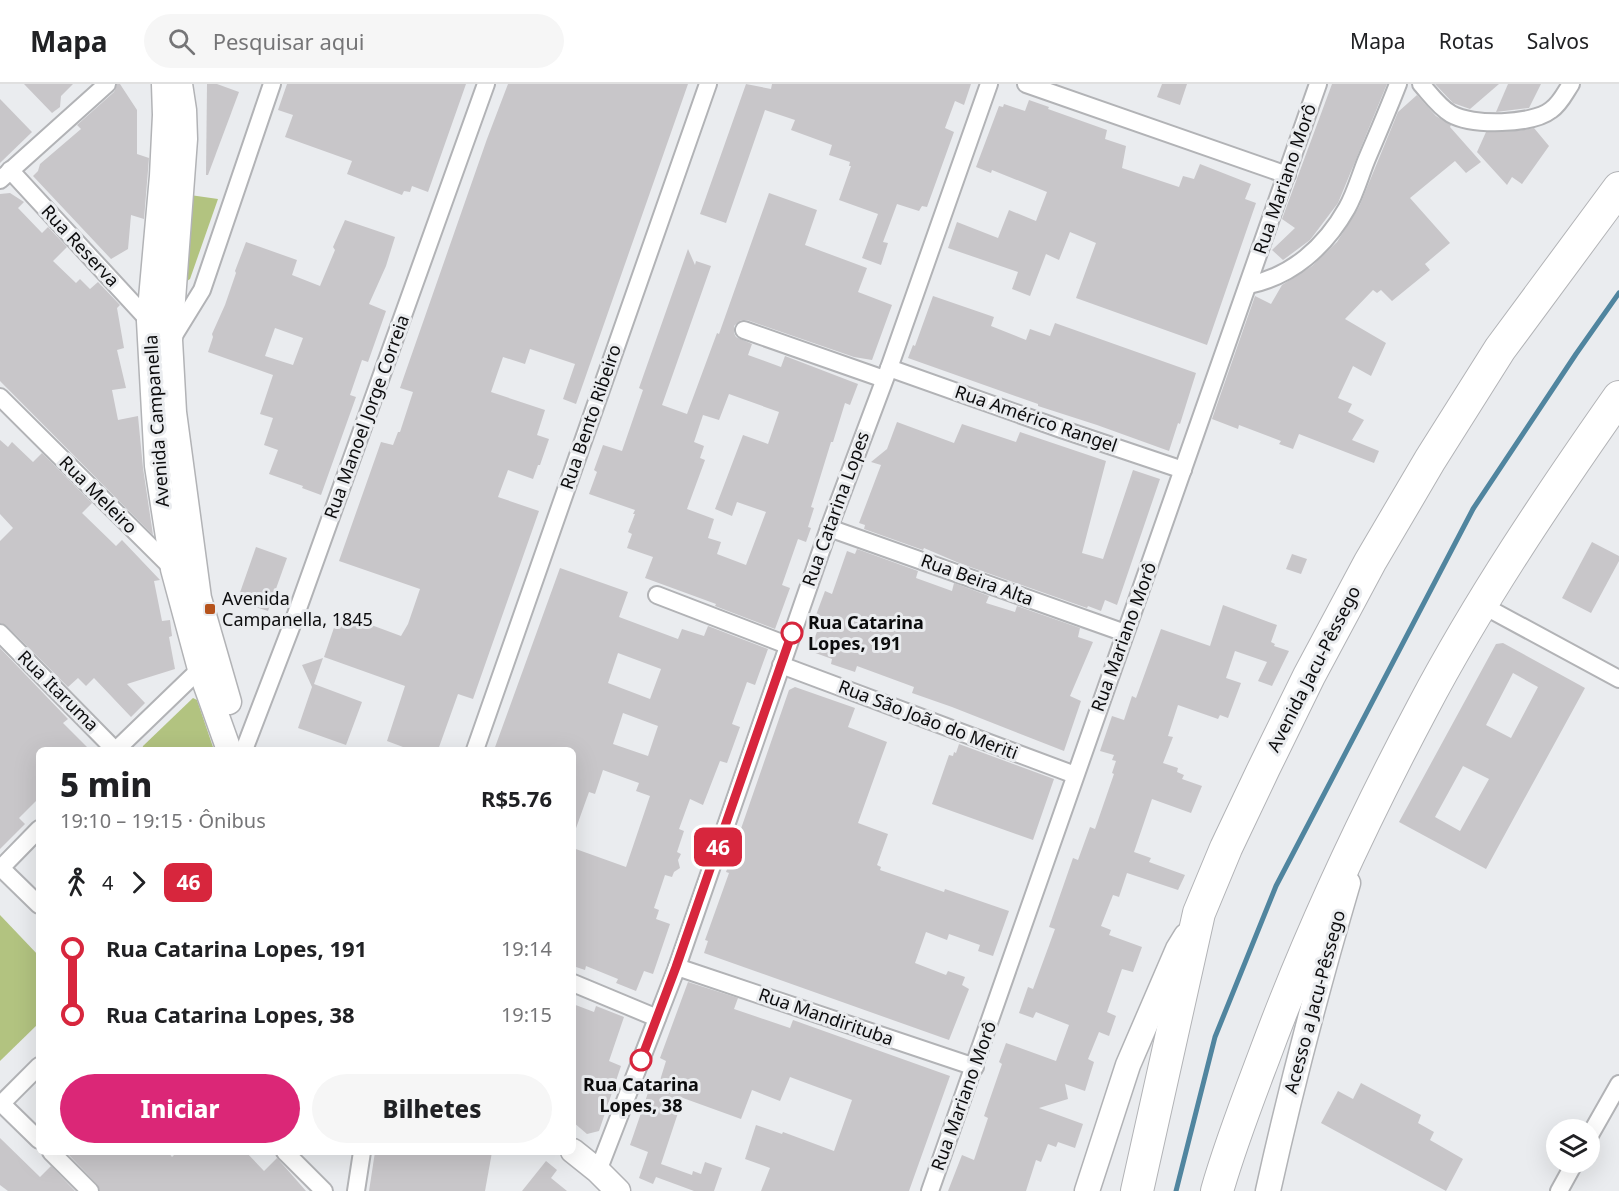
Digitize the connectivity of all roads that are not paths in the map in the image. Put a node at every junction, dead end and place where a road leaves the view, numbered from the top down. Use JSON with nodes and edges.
{"nodes":[{"id":1,"x":107,"y":84,"type":"edge"},
{"id":2,"x":164,"y":84,"type":"edge"},
{"id":3,"x":180,"y":84,"type":"edge"},
{"id":4,"x":272,"y":84,"type":"edge"},
{"id":5,"x":486,"y":84,"type":"edge"},
{"id":6,"x":708,"y":84,"type":"edge"},
{"id":7,"x":989,"y":84,"type":"edge"},
{"id":8,"x":1026,"y":84,"type":"edge"},
{"id":9,"x":1318,"y":84,"type":"edge"},
{"id":10,"x":1398,"y":84,"type":"edge"},
{"id":11,"x":1421,"y":84,"type":"edge"},
{"id":12,"x":1571,"y":84,"type":"edge"},
{"id":13,"x":5,"y":175,"type":"edge"},
{"id":14,"x":1287,"y":175,"type":"junction"},
{"id":15,"x":1619,"y":188,"type":"edge"},
{"id":16,"x":1249,"y":285,"type":"junction"},
{"id":17,"x":149,"y":321,"type":"junction"},
{"id":18,"x":744,"y":330,"type":"dead end"},
{"id":19,"x":171,"y":340,"type":"junction"},
{"id":20,"x":886,"y":373,"type":"junction"},
{"id":21,"x":0,"y":397,"type":"edge"},
{"id":22,"x":1619,"y":397,"type":"edge"},
{"id":23,"x":1183,"y":470,"type":"junction"},
{"id":24,"x":828,"y":528,"type":"junction"},
{"id":25,"x":173,"y":570,"type":"junction"},
{"id":26,"x":198,"y":591,"type":"junction"},
{"id":27,"x":657,"y":595,"type":"dead end"},
{"id":28,"x":1482,"y":605,"type":"junction"},
{"id":29,"x":0,"y":633,"type":"edge"},
{"id":30,"x":1125,"y":633,"type":"junction"},
{"id":31,"x":787,"y":645,"type":"junction"},
{"id":32,"x":781,"y":665,"type":"junction"},
{"id":33,"x":200,"y":669,"type":"junction"},
{"id":34,"x":1619,"y":679,"type":"edge"},
{"id":35,"x":112,"y":747,"type":"edge"},
{"id":36,"x":118,"y":747,"type":"edge"},
{"id":37,"x":228,"y":747,"type":"edge"},
{"id":38,"x":243,"y":747,"type":"edge"},
{"id":39,"x":245,"y":747,"type":"edge"},
{"id":40,"x":476,"y":747,"type":"edge"},
{"id":41,"x":1075,"y":775,"type":"junction"},
{"id":42,"x":1369,"y":814,"type":"junction"},
{"id":43,"x":36,"y":832,"type":"edge"},
{"id":44,"x":0,"y":868,"type":"edge"},
{"id":45,"x":36,"y":902,"type":"edge"},
{"id":46,"x":1199,"y":913,"type":"junction"},
{"id":47,"x":676,"y":967,"type":"junction"},
{"id":48,"x":576,"y":985,"type":"edge"},
{"id":49,"x":657,"y":1018,"type":"junction"},
{"id":50,"x":975,"y":1067,"type":"junction"},
{"id":51,"x":36,"y":1069,"type":"edge"},
{"id":52,"x":1619,"y":1084,"type":"edge"},
{"id":53,"x":1,"y":1103,"type":"edge"},
{"id":54,"x":1599,"y":1119,"type":"edge"},
{"id":55,"x":36,"y":1137,"type":"edge"},
{"id":56,"x":576,"y":1153,"type":"edge"},
{"id":57,"x":54,"y":1155,"type":"edge"},
{"id":58,"x":288,"y":1155,"type":"edge"},
{"id":59,"x":362,"y":1155,"type":"edge"},
{"id":60,"x":598,"y":1171,"type":"junction"},
{"id":61,"x":1569,"y":1173,"type":"edge"},
{"id":62,"x":90,"y":1191,"type":"edge"},
{"id":63,"x":324,"y":1191,"type":"edge"},
{"id":64,"x":356,"y":1191,"type":"edge"},
{"id":65,"x":618,"y":1191,"type":"edge"},
{"id":66,"x":930,"y":1191,"type":"edge"},
{"id":67,"x":1087,"y":1191,"type":"edge"},
{"id":68,"x":1137,"y":1191,"type":"edge"},
{"id":69,"x":1217,"y":1191,"type":"edge"},
{"id":70,"x":1268,"y":1191,"type":"edge"},
{"id":71,"x":1559,"y":1191,"type":"edge"}],
"edges":[{"from":1,"to":13,"type":"street"},
{"from":2,"to":17,"type":"main road","name":"Avenida Campanella"},
{"from":3,"to":19,"type":"main road","name":"Avenida Campanella"},
{"from":4,"to":19,"type":"street"},
{"from":5,"to":39,"type":"street","name":"Rua Manoel Jorge Correia"},
{"from":6,"to":40,"type":"street","name":"Rua Bento Ribeiro"},
{"from":7,"to":20,"type":"street","name":"Rua Catarina Lopes"},
{"from":8,"to":14,"type":"street"},
{"from":9,"to":14,"type":"street","name":"Rua Mariano Morô"},
{"from":10,"to":16,"type":"street"},
{"from":11,"to":12,"type":"street"},
{"from":13,"to":17,"type":"street","name":"Rua Reserva"},
{"from":14,"to":16,"type":"street","name":"Rua Mariano Morô"},
{"from":15,"to":46,"type":"highway","name":"Avenida Jacu-Pêssego"},
{"from":16,"to":23,"type":"street","name":"Rua Mariano Morô"},
{"from":17,"to":19,"type":"street","name":"Rua Reserva"},
{"from":17,"to":25,"type":"main road","name":"Avenida Campanella"},
{"from":18,"to":20,"type":"street","name":"Rua Américo Rangel"},
{"from":19,"to":26,"type":"main road","name":"Avenida Campanella"},
{"from":20,"to":23,"type":"street","name":"Rua Américo Rangel"},
{"from":20,"to":24,"type":"street","name":"Rua Catarina Lopes"},
{"from":21,"to":25,"type":"street","name":"Rua Meleiro"},
{"from":22,"to":28,"type":"highway"},
{"from":23,"to":30,"type":"street","name":"Rua Mariano Morô"},
{"from":24,"to":30,"type":"street","name":"Rua Beira Alta"},
{"from":24,"to":31,"type":"street","name":"Rua Catarina Lopes"},
{"from":25,"to":26,"type":"street","name":"Rua Meleiro"},
{"from":25,"to":33,"type":"main road","name":"Avenida Campanella"},
{"from":26,"to":38,"type":"main road","name":"Avenida Campanella"},
{"from":27,"to":31,"type":"street"},
{"from":28,"to":34,"type":"street"},
{"from":28,"to":42,"type":"highway"},
{"from":29,"to":35,"type":"street","name":"Rua Itaruma"},
{"from":30,"to":41,"type":"street","name":"Rua Mariano Morô"},
{"from":31,"to":32,"type":"street","name":"Rua Catarina Lopes"},
{"from":32,"to":41,"type":"street","name":"Rua São João do Meriti"},
{"from":32,"to":47,"type":"street","name":"Rua Catarina Lopes"},
{"from":33,"to":36,"type":"street"},
{"from":33,"to":37,"type":"main road","name":"Avenida Campanella"},
{"from":41,"to":50,"type":"street","name":"Rua Mariano Morô"},
{"from":42,"to":69,"type":"highway"},
{"from":42,"to":70,"type":"main road","name":"Acesso a Jacu-Pêssego"},
{"from":43,"to":44,"type":"street"},
{"from":44,"to":45,"type":"street"},
{"from":46,"to":67,"type":"main road","name":"Avenida Jacu-Pêssego"},
{"from":46,"to":68,"type":"highway"},
{"from":47,"to":49,"type":"street","name":"Rua Catarina Lopes"},
{"from":47,"to":50,"type":"street","name":"Rua Mandirituba"},
{"from":48,"to":49,"type":"street"},
{"from":49,"to":60,"type":"street","name":"Rua Catarina Lopes"},
{"from":50,"to":66,"type":"street","name":"Rua Mariano Morô"},
{"from":51,"to":53,"type":"street"},
{"from":52,"to":54,"type":"street"},
{"from":53,"to":55,"type":"street"},
{"from":56,"to":60,"type":"main road"},
{"from":57,"to":62,"type":"street"},
{"from":58,"to":63,"type":"street"},
{"from":59,"to":64,"type":"street"},
{"from":60,"to":65,"type":"main road"},
{"from":61,"to":71,"type":"street"}]}
